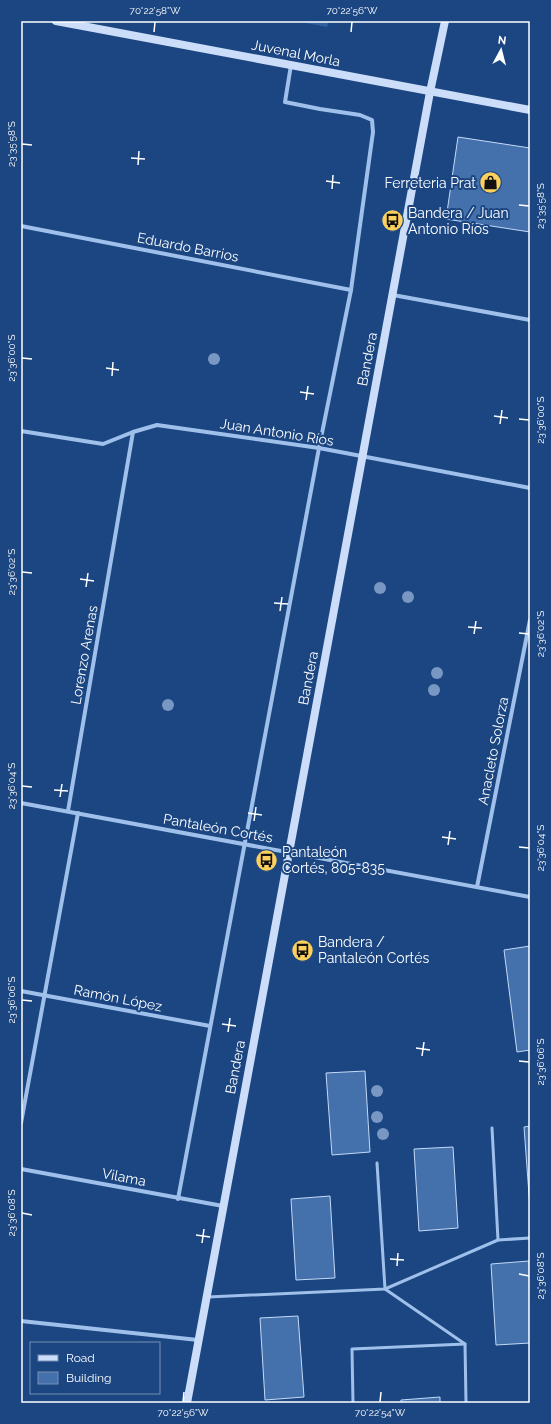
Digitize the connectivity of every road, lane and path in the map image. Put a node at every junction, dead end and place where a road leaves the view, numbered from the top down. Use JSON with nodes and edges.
{"nodes":[{"id":1,"x":56,"y":21,"type":"edge"},
{"id":2,"x":445,"y":21,"type":"edge"},
{"id":3,"x":291,"y":65,"type":"junction"},
{"id":4,"x":430,"y":92,"type":"junction"},
{"id":5,"x":530,"y":110,"type":"edge"},
{"id":6,"x":21,"y":226,"type":"edge"},
{"id":7,"x":351,"y":290,"type":"junction"},
{"id":8,"x":392,"y":295,"type":"junction"},
{"id":9,"x":530,"y":320,"type":"edge"},
{"id":10,"x":21,"y":431,"type":"edge"},
{"id":11,"x":133,"y":432,"type":"junction"},
{"id":12,"x":320,"y":448,"type":"junction"},
{"id":13,"x":362,"y":457,"type":"junction"},
{"id":14,"x":530,"y":488,"type":"edge"},
{"id":15,"x":530,"y":620,"type":"edge"},
{"id":16,"x":21,"y":803,"type":"edge"},
{"id":17,"x":68,"y":811,"type":"junction"},
{"id":18,"x":78,"y":813,"type":"junction"},
{"id":19,"x":245,"y":844,"type":"junction"},
{"id":20,"x":289,"y":852,"type":"junction"},
{"id":21,"x":477,"y":887,"type":"junction"},
{"id":22,"x":530,"y":897,"type":"edge"},
{"id":23,"x":21,"y":991,"type":"edge"},
{"id":24,"x":45,"y":995,"type":"junction"},
{"id":25,"x":210,"y":1026,"type":"junction"},
{"id":26,"x":21,"y":1123,"type":"edge"},
{"id":27,"x":492,"y":1128,"type":"dead end"},
{"id":28,"x":377,"y":1163,"type":"dead end"},
{"id":29,"x":21,"y":1169,"type":"edge"},
{"id":30,"x":178,"y":1199,"type":"junction"},
{"id":31,"x":223,"y":1206,"type":"junction"},
{"id":32,"x":530,"y":1238,"type":"edge"},
{"id":33,"x":498,"y":1240,"type":"junction"},
{"id":34,"x":385,"y":1289,"type":"junction"},
{"id":35,"x":206,"y":1297,"type":"junction"},
{"id":36,"x":21,"y":1321,"type":"edge"},
{"id":37,"x":198,"y":1340,"type":"junction"},
{"id":38,"x":465,"y":1344,"type":"junction"},
{"id":39,"x":186,"y":1403,"type":"edge"},
{"id":40,"x":353,"y":1403,"type":"edge"},
{"id":41,"x":466,"y":1403,"type":"edge"}],
"edges":[{"from":1,"to":3,"type":"street","name":"Juvenal Morla"},
{"from":2,"to":4,"type":"street","name":"Bandera"},
{"from":3,"to":4,"type":"street","name":"Juvenal Morla"},
{"from":3,"to":7,"type":"street","name":"Bandera"},
{"from":4,"to":5,"type":"street","name":"Juvenal Morla"},
{"from":4,"to":8,"type":"street","name":"Bandera"},
{"from":6,"to":7,"type":"street","name":"Eduardo Barrios"},
{"from":7,"to":12,"type":"street","name":"Bandera"},
{"from":8,"to":9,"type":"street"},
{"from":8,"to":13,"type":"street","name":"Bandera"},
{"from":10,"to":11,"type":"street","name":"Juan Antonio Ríos"},
{"from":11,"to":12,"type":"street","name":"Juan Antonio Ríos"},
{"from":11,"to":17,"type":"street","name":"Lorenzo Arenas"},
{"from":12,"to":13,"type":"street","name":"Juan Antonio Ríos"},
{"from":12,"to":19,"type":"street","name":"Bandera"},
{"from":13,"to":14,"type":"street","name":"Juan Antonio Ríos"},
{"from":13,"to":20,"type":"street","name":"Bandera"},
{"from":15,"to":21,"type":"street","name":"Anacleto Solorza"},
{"from":16,"to":17,"type":"street","name":"Pantaleón Cortés"},
{"from":17,"to":18,"type":"street","name":"Pantaleón Cortés"},
{"from":18,"to":19,"type":"street","name":"Pantaleón Cortés"},
{"from":18,"to":24,"type":"street"},
{"from":19,"to":20,"type":"street","name":"Pantaleón Cortés"},
{"from":19,"to":25,"type":"street","name":"Bandera"},
{"from":20,"to":21,"type":"street","name":"Pantaleón Cortés"},
{"from":20,"to":31,"type":"street","name":"Bandera"},
{"from":21,"to":22,"type":"street","name":"Pantaleón Cortés"},
{"from":23,"to":24,"type":"street","name":"Ramón López"},
{"from":24,"to":25,"type":"street","name":"Ramón López"},
{"from":24,"to":26,"type":"street"},
{"from":25,"to":30,"type":"street","name":"Bandera"},
{"from":27,"to":33,"type":"lane"},
{"from":28,"to":34,"type":"lane"},
{"from":29,"to":30,"type":"street","name":"Vilama"},
{"from":30,"to":31,"type":"street","name":"Vilama"},
{"from":31,"to":35,"type":"street","name":"Bandera"},
{"from":32,"to":33,"type":"lane"},
{"from":33,"to":34,"type":"lane"},
{"from":34,"to":35,"type":"lane"},
{"from":34,"to":38,"type":"lane"},
{"from":35,"to":37,"type":"street","name":"Bandera"},
{"from":36,"to":37,"type":"street"},
{"from":37,"to":39,"type":"street","name":"Bandera"},
{"from":38,"to":40,"type":"lane"},
{"from":38,"to":41,"type":"lane"}]}
